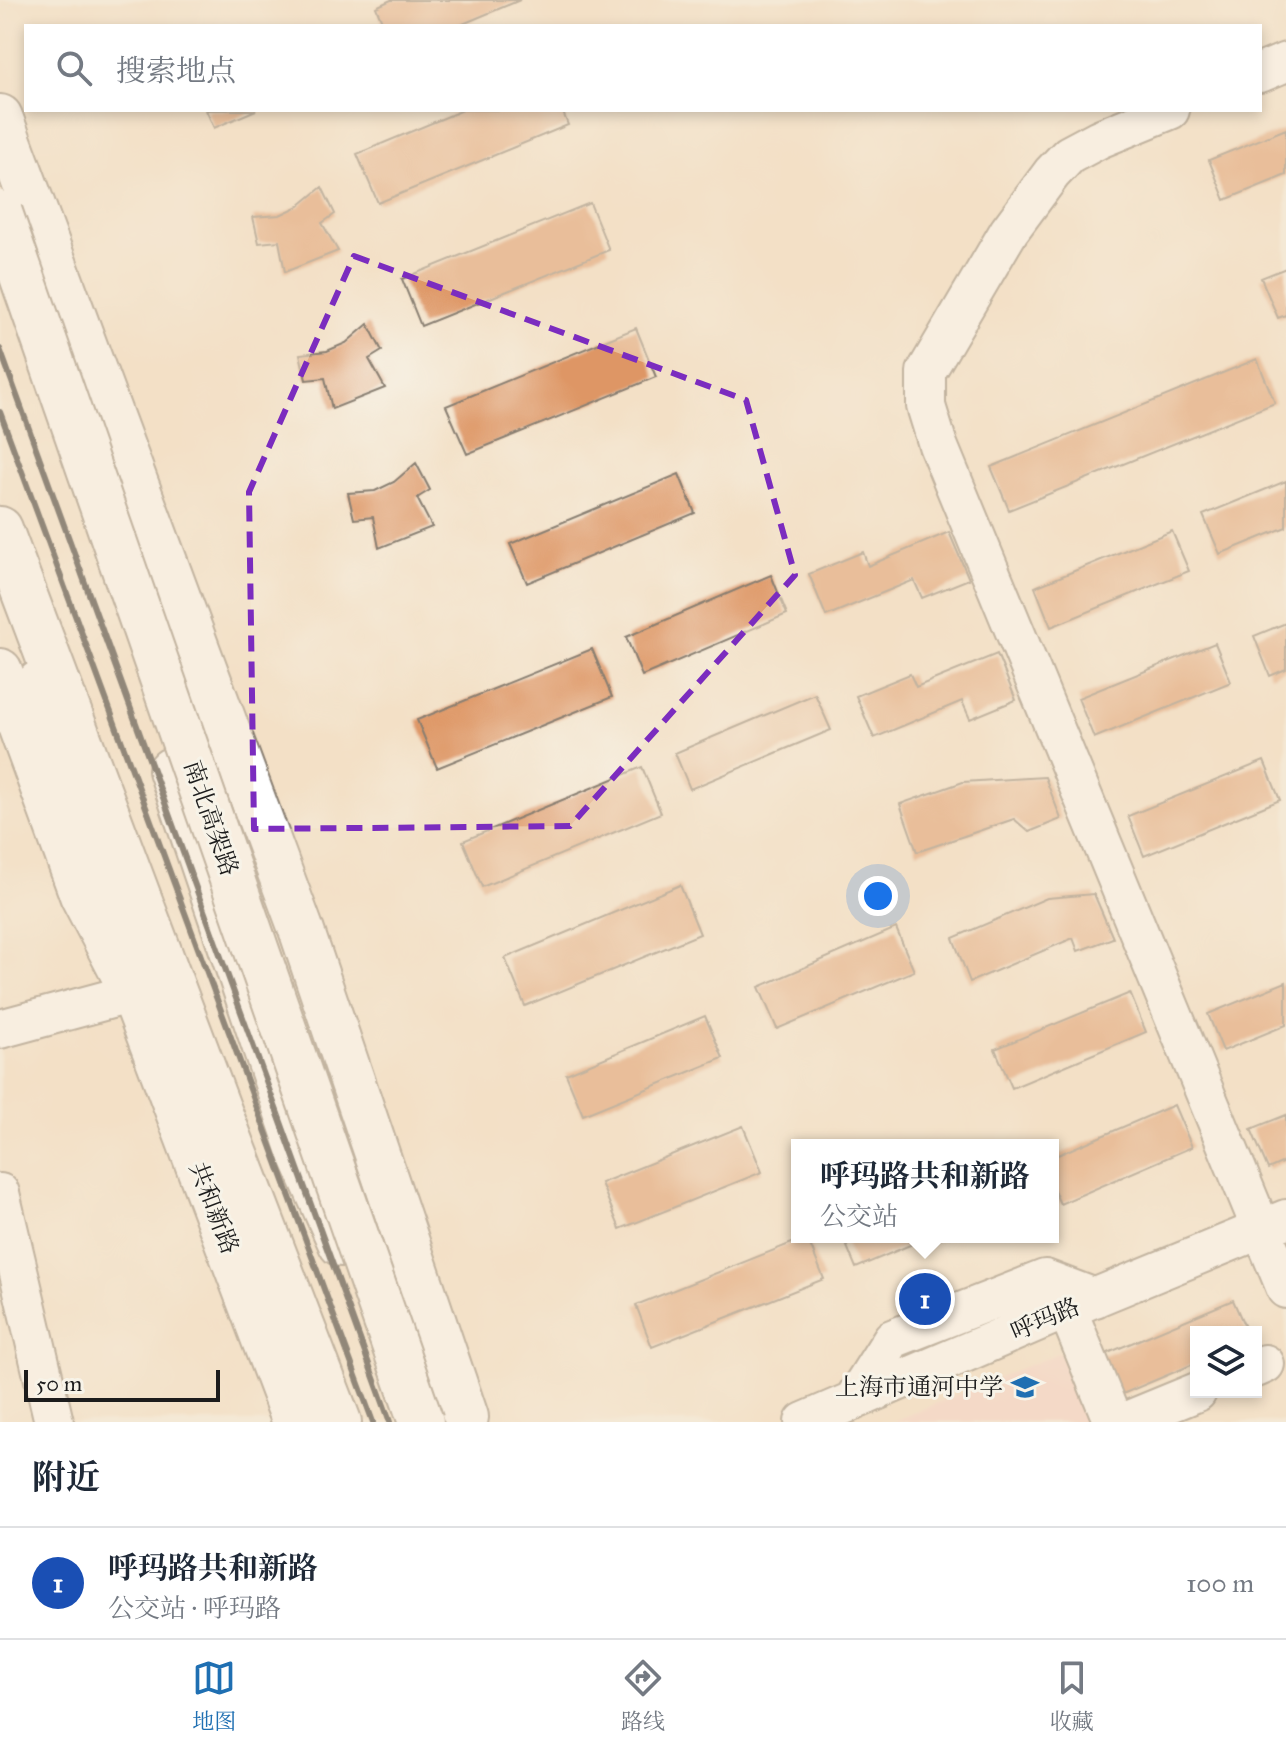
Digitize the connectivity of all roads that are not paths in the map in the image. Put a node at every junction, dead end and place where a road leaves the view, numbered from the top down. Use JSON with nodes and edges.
{"nodes":[{"id":1,"x":1286,"y":62,"type":"edge"},
{"id":2,"x":1262,"y":72,"type":"edge"},
{"id":3,"x":1165,"y":112,"type":"edge"},
{"id":4,"x":0,"y":117,"type":"edge"},
{"id":5,"x":0,"y":213,"type":"edge"},
{"id":6,"x":0,"y":268,"type":"edge"},
{"id":7,"x":0,"y":529,"type":"edge"},
{"id":8,"x":0,"y":554,"type":"edge"},
{"id":9,"x":0,"y":671,"type":"edge"},
{"id":10,"x":133,"y":993,"type":"junction"},
{"id":11,"x":0,"y":1029,"type":"edge"},
{"id":12,"x":0,"y":1193,"type":"edge"},
{"id":13,"x":1274,"y":1224,"type":"edge"},
{"id":14,"x":1286,"y":1289,"type":"edge"},
{"id":15,"x":1081,"y":1304,"type":"junction"},
{"id":16,"x":1190,"y":1395,"type":"edge"},
{"id":17,"x":467,"y":1420,"type":"edge"},
{"id":18,"x":54,"y":1422,"type":"edge"},
{"id":19,"x":295,"y":1422,"type":"edge"},
{"id":20,"x":339,"y":1422,"type":"edge"},
{"id":21,"x":421,"y":1422,"type":"edge"},
{"id":22,"x":804,"y":1422,"type":"edge"},
{"id":23,"x":1113,"y":1422,"type":"edge"},
{"id":24,"x":1124,"y":1422,"type":"edge"}],
"edges":[{"from":1,"to":2,"type":"street"},
{"from":3,"to":13,"type":"street"},
{"from":4,"to":17,"type":"main road"},
{"from":5,"to":21,"type":"main road","name":"南北高架路","bridge":true},
{"from":6,"to":17,"type":"main road"},
{"from":7,"to":20,"type":"main road"},
{"from":8,"to":10,"type":"main road"},
{"from":9,"to":10,"type":"main road"},
{"from":10,"to":11,"type":"street"},
{"from":10,"to":19,"type":"main road","name":"共和新路"},
{"from":12,"to":18,"type":"street"},
{"from":13,"to":14,"type":"street"},
{"from":13,"to":15,"type":"street","name":"呼玛路"},
{"from":15,"to":22,"type":"street"},
{"from":15,"to":23,"type":"street"},
{"from":16,"to":24,"type":"street"}]}
